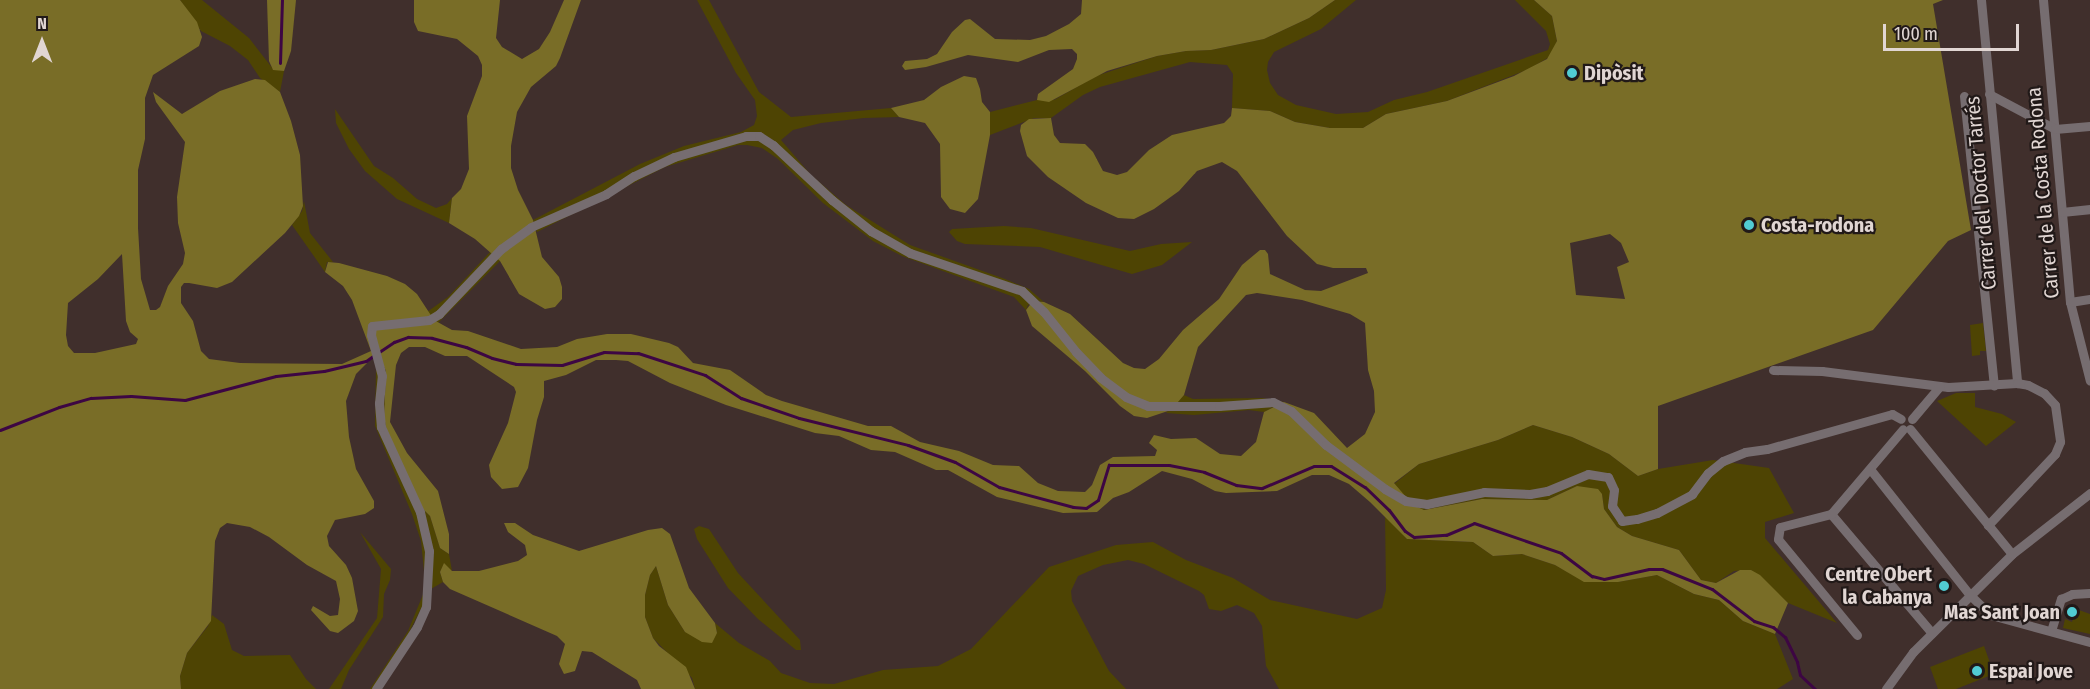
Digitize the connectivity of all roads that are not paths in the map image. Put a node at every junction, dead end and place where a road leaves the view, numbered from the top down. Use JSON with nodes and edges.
{"nodes":[{"id":1,"x":1981,"y":0,"type":"edge"},
{"id":2,"x":2043,"y":0,"type":"edge"},
{"id":3,"x":1989,"y":94,"type":"junction"},
{"id":4,"x":1964,"y":96,"type":"dead end"},
{"id":5,"x":2090,"y":126,"type":"edge"},
{"id":6,"x":2055,"y":129,"type":"junction"},
{"id":7,"x":2090,"y":209,"type":"edge"},
{"id":8,"x":2062,"y":212,"type":"junction"},
{"id":9,"x":2090,"y":299,"type":"edge"},
{"id":10,"x":2070,"y":302,"type":"junction"},
{"id":11,"x":1773,"y":370,"type":"dead end"},
{"id":12,"x":2090,"y":381,"type":"edge"},
{"id":13,"x":2017,"y":383,"type":"junction"},
{"id":14,"x":1994,"y":385,"type":"junction"},
{"id":15,"x":1940,"y":386,"type":"junction"},
{"id":16,"x":1908,"y":426,"type":"junction"},
{"id":17,"x":1870,"y":469,"type":"junction"},
{"id":18,"x":2090,"y":493,"type":"edge"},
{"id":19,"x":1831,"y":514,"type":"junction"},
{"id":20,"x":1988,"y":525,"type":"junction"},
{"id":21,"x":2012,"y":554,"type":"junction"},
{"id":22,"x":2090,"y":592,"type":"edge"},
{"id":23,"x":1970,"y":595,"type":"junction"},
{"id":24,"x":2051,"y":631,"type":"junction"},
{"id":25,"x":1932,"y":633,"type":"junction"},
{"id":26,"x":1857,"y":635,"type":"dead end"},
{"id":27,"x":2090,"y":642,"type":"edge"},
{"id":28,"x":376,"y":689,"type":"edge"},
{"id":29,"x":1886,"y":689,"type":"edge"}],
"edges":[{"from":1,"to":3,"type":"street","name":"Carrer del Doctor Tarrés"},
{"from":2,"to":6,"type":"street","name":"Carrer de la Costa Rodona"},
{"from":3,"to":6,"type":"street"},
{"from":3,"to":13,"type":"street","name":"Carrer del Doctor Tarrés"},
{"from":4,"to":14,"type":"street"},
{"from":5,"to":6,"type":"street"},
{"from":6,"to":8,"type":"street","name":"Carrer de la Costa Rodona"},
{"from":7,"to":8,"type":"street"},
{"from":8,"to":10,"type":"street","name":"Carrer de la Costa Rodona"},
{"from":9,"to":10,"type":"street"},
{"from":10,"to":12,"type":"street","name":"Carrer de la Costa Rodona"},
{"from":11,"to":15,"type":"street"},
{"from":13,"to":14,"type":"street"},
{"from":13,"to":20,"type":"street"},
{"from":14,"to":15,"type":"street"},
{"from":15,"to":16,"type":"street"},
{"from":16,"to":17,"type":"street"},
{"from":16,"to":20,"type":"street"},
{"from":16,"to":28,"type":"street"},
{"from":17,"to":19,"type":"street"},
{"from":17,"to":23,"type":"street"},
{"from":18,"to":21,"type":"street"},
{"from":19,"to":25,"type":"street"},
{"from":19,"to":26,"type":"street"},
{"from":20,"to":21,"type":"street"},
{"from":21,"to":23,"type":"street"},
{"from":22,"to":24,"type":"street"},
{"from":23,"to":24,"type":"street"},
{"from":23,"to":25,"type":"street"},
{"from":24,"to":27,"type":"street"},
{"from":25,"to":29,"type":"street"}]}
